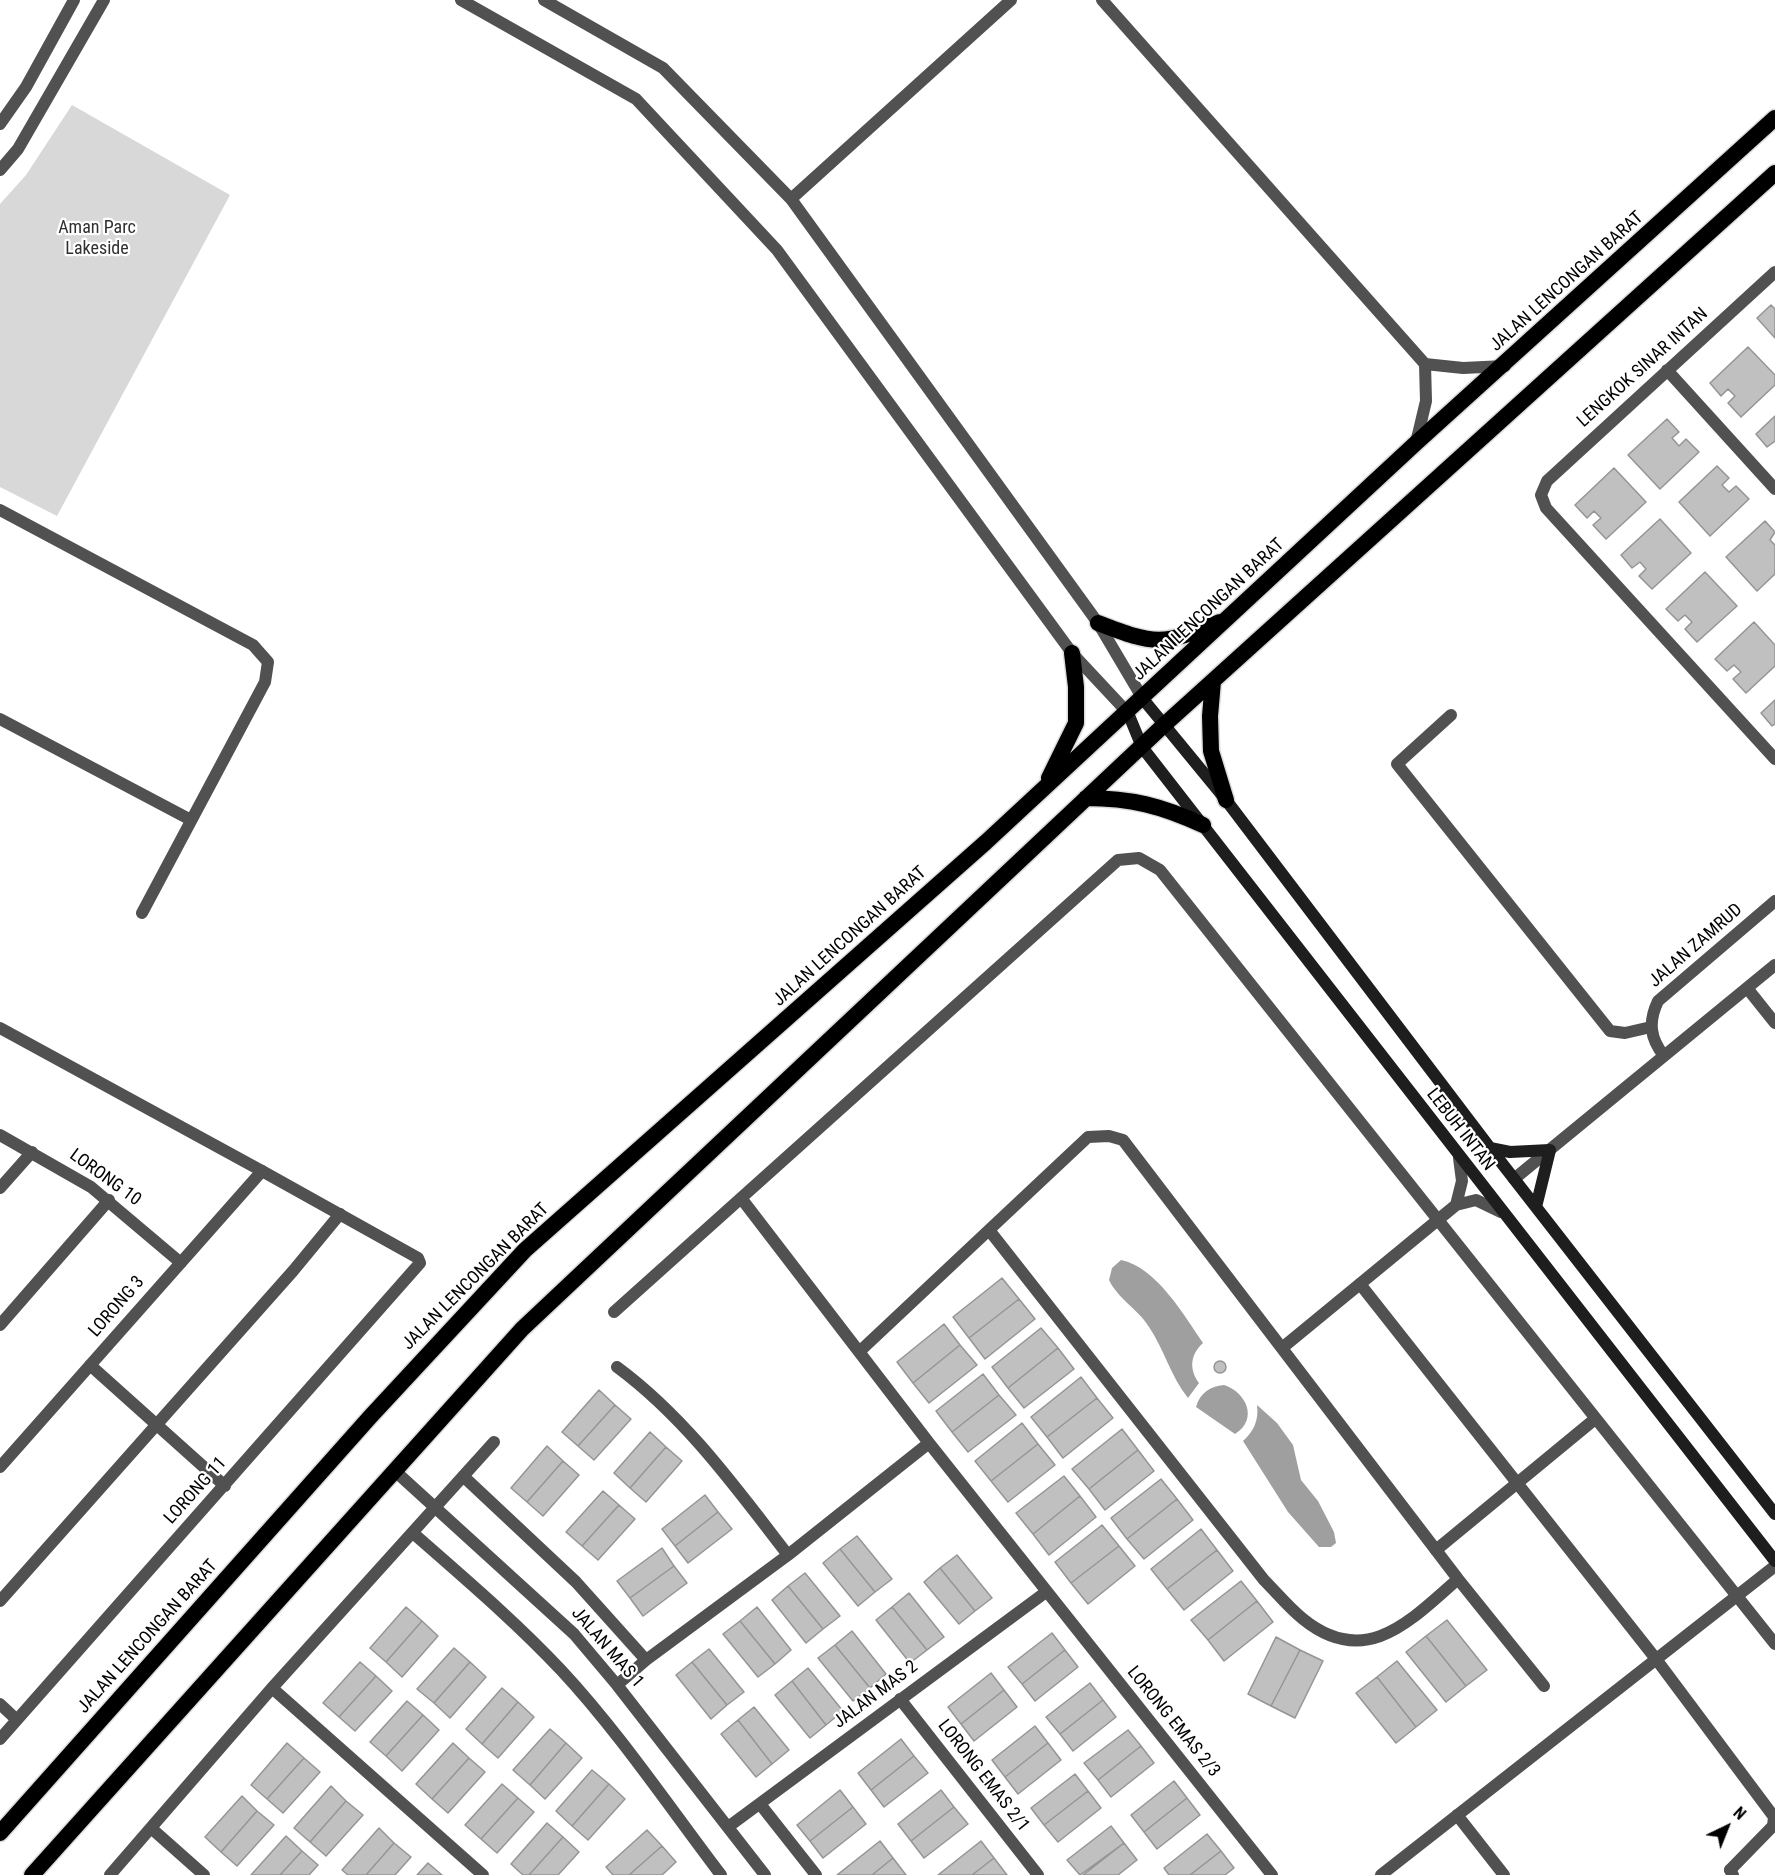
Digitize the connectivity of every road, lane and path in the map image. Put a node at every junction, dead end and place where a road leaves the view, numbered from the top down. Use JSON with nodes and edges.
{"nodes":[{"id":1,"x":74,"y":0,"type":"edge"},
{"id":2,"x":104,"y":0,"type":"edge"},
{"id":3,"x":462,"y":0,"type":"edge"},
{"id":4,"x":544,"y":0,"type":"edge"},
{"id":5,"x":1011,"y":0,"type":"edge"},
{"id":6,"x":1102,"y":0,"type":"edge"},
{"id":7,"x":1775,"y":118,"type":"edge"},
{"id":8,"x":0,"y":124,"type":"edge"},
{"id":9,"x":0,"y":170,"type":"edge"},
{"id":10,"x":1775,"y":173,"type":"edge"},
{"id":11,"x":791,"y":200,"type":"junction"},
{"id":12,"x":1775,"y":272,"type":"edge"},
{"id":13,"x":1425,"y":363,"type":"junction"},
{"id":14,"x":1505,"y":366,"type":"junction"},
{"id":15,"x":1667,"y":370,"type":"junction"},
{"id":16,"x":1416,"y":443,"type":"junction"},
{"id":17,"x":1775,"y":489,"type":"edge"},
{"id":18,"x":0,"y":510,"type":"edge"},
{"id":19,"x":1228,"y":619,"type":"junction"},
{"id":20,"x":1098,"y":623,"type":"junction"},
{"id":21,"x":1072,"y":653,"type":"junction"},
{"id":22,"x":1214,"y":681,"type":"junction"},
{"id":23,"x":1143,"y":699,"type":"junction"},
{"id":24,"x":1128,"y":713,"type":"junction"},
{"id":25,"x":1451,"y":714,"type":"dead end"},
{"id":26,"x":0,"y":719,"type":"edge"},
{"id":27,"x":1164,"y":725,"type":"junction"},
{"id":28,"x":1142,"y":747,"type":"junction"},
{"id":29,"x":1775,"y":759,"type":"edge"},
{"id":30,"x":1041,"y":792,"type":"junction"},
{"id":31,"x":1086,"y":798,"type":"junction"},
{"id":32,"x":1226,"y":800,"type":"junction"},
{"id":33,"x":191,"y":820,"type":"junction"},
{"id":34,"x":1203,"y":825,"type":"junction"},
{"id":35,"x":1775,"y":901,"type":"edge"},
{"id":36,"x":142,"y":913,"type":"dead end"},
{"id":37,"x":1775,"y":965,"type":"edge"},
{"id":38,"x":1747,"y":988,"type":"junction"},
{"id":39,"x":1775,"y":1023,"type":"edge"},
{"id":40,"x":1651,"y":1027,"type":"junction"},
{"id":41,"x":0,"y":1028,"type":"edge"},
{"id":42,"x":1664,"y":1056,"type":"junction"},
{"id":43,"x":0,"y":1135,"type":"edge"},
{"id":44,"x":1490,"y":1148,"type":"junction"},
{"id":45,"x":1550,"y":1150,"type":"junction"},
{"id":46,"x":32,"y":1152,"type":"junction"},
{"id":47,"x":1459,"y":1158,"type":"junction"},
{"id":48,"x":262,"y":1171,"type":"junction"},
{"id":49,"x":1514,"y":1179,"type":"junction"},
{"id":50,"x":0,"y":1188,"type":"edge"},
{"id":51,"x":741,"y":1198,"type":"junction"},
{"id":52,"x":108,"y":1200,"type":"junction"},
{"id":53,"x":1456,"y":1205,"type":"junction"},
{"id":54,"x":1536,"y":1207,"type":"junction"},
{"id":55,"x":1502,"y":1212,"type":"junction"},
{"id":56,"x":340,"y":1214,"type":"junction"},
{"id":57,"x":1438,"y":1221,"type":"junction"},
{"id":58,"x":989,"y":1230,"type":"junction"},
{"id":59,"x":181,"y":1263,"type":"junction"},
{"id":60,"x":1360,"y":1284,"type":"junction"},
{"id":61,"x":614,"y":1312,"type":"dead end"},
{"id":62,"x":0,"y":1325,"type":"edge"},
{"id":63,"x":1282,"y":1348,"type":"junction"},
{"id":64,"x":859,"y":1352,"type":"junction"},
{"id":65,"x":90,"y":1365,"type":"junction"},
{"id":66,"x":617,"y":1367,"type":"dead end"},
{"id":67,"x":1595,"y":1419,"type":"junction"},
{"id":68,"x":155,"y":1424,"type":"junction"},
{"id":69,"x":494,"y":1442,"type":"dead end"},
{"id":70,"x":929,"y":1443,"type":"junction"},
{"id":71,"x":0,"y":1467,"type":"edge"},
{"id":72,"x":395,"y":1471,"type":"junction"},
{"id":73,"x":463,"y":1476,"type":"junction"},
{"id":74,"x":1517,"y":1484,"type":"junction"},
{"id":75,"x":225,"y":1486,"type":"junction"},
{"id":76,"x":436,"y":1508,"type":"junction"},
{"id":77,"x":1775,"y":1514,"type":"edge"},
{"id":78,"x":413,"y":1533,"type":"junction"},
{"id":79,"x":1436,"y":1550,"type":"junction"},
{"id":80,"x":788,"y":1555,"type":"junction"},
{"id":81,"x":1775,"y":1563,"type":"edge"},
{"id":82,"x":1458,"y":1579,"type":"junction"},
{"id":83,"x":1046,"y":1592,"type":"junction"},
{"id":84,"x":1737,"y":1595,"type":"junction"},
{"id":85,"x":0,"y":1601,"type":"edge"},
{"id":86,"x":1775,"y":1644,"type":"edge"},
{"id":87,"x":1656,"y":1659,"type":"junction"},
{"id":88,"x":646,"y":1660,"type":"junction"},
{"id":89,"x":617,"y":1685,"type":"junction"},
{"id":90,"x":1544,"y":1686,"type":"dead end"},
{"id":91,"x":272,"y":1689,"type":"junction"},
{"id":92,"x":900,"y":1699,"type":"junction"},
{"id":93,"x":0,"y":1704,"type":"edge"},
{"id":94,"x":17,"y":1720,"type":"junction"},
{"id":95,"x":0,"y":1739,"type":"edge"},
{"id":96,"x":760,"y":1804,"type":"junction"},
{"id":97,"x":1457,"y":1815,"type":"junction"},
{"id":98,"x":728,"y":1827,"type":"junction"},
{"id":99,"x":151,"y":1828,"type":"junction"},
{"id":100,"x":0,"y":1833,"type":"edge"},
{"id":101,"x":1731,"y":1873,"type":"edge"},
{"id":102,"x":32,"y":1875,"type":"edge"},
{"id":103,"x":110,"y":1875,"type":"edge"},
{"id":104,"x":204,"y":1875,"type":"edge"},
{"id":105,"x":483,"y":1875,"type":"edge"},
{"id":106,"x":721,"y":1875,"type":"edge"},
{"id":107,"x":765,"y":1875,"type":"edge"},
{"id":108,"x":816,"y":1875,"type":"edge"},
{"id":109,"x":1038,"y":1875,"type":"edge"},
{"id":110,"x":1272,"y":1875,"type":"edge"},
{"id":111,"x":1381,"y":1875,"type":"edge"},
{"id":112,"x":1504,"y":1875,"type":"edge"}],
"edges":[{"from":1,"to":8,"type":"street"},
{"from":2,"to":9,"type":"street"},
{"from":3,"to":21,"type":"street"},
{"from":4,"to":11,"type":"street"},
{"from":5,"to":11,"type":"street"},
{"from":6,"to":13,"type":"street"},
{"from":7,"to":14,"type":"highway","name":"JALAN LENCONGAN BARAT"},
{"from":10,"to":22,"type":"highway"},
{"from":11,"to":20,"type":"street"},
{"from":12,"to":15,"type":"street","name":"LENGKOK SINAR INTAN"},
{"from":13,"to":14,"type":"street"},
{"from":13,"to":16,"type":"street"},
{"from":14,"to":16,"type":"highway","name":"JALAN LENCONGAN BARAT"},
{"from":15,"to":17,"type":"street"},
{"from":15,"to":29,"type":"street","name":"LENGKOK SINAR INTAN"},
{"from":16,"to":19,"type":"highway","name":"JALAN LENCONGAN BARAT"},
{"from":18,"to":33,"type":"street"},
{"from":19,"to":20,"type":"highway"},
{"from":19,"to":23,"type":"highway","name":"JALAN LENCONGAN BARAT"},
{"from":20,"to":23,"type":"street"},
{"from":21,"to":24,"type":"street"},
{"from":21,"to":30,"type":"highway"},
{"from":22,"to":27,"type":"highway"},
{"from":22,"to":32,"type":"highway"},
{"from":23,"to":24,"type":"highway","name":"JALAN LENCONGAN BARAT"},
{"from":23,"to":27,"type":"main road","name":"LEBUH INTAN"},
{"from":24,"to":28,"type":"main road","name":"LEBUH INTAN"},
{"from":24,"to":30,"type":"highway","name":"JALAN LENCONGAN BARAT"},
{"from":25,"to":40,"type":"street"},
{"from":26,"to":33,"type":"street"},
{"from":27,"to":28,"type":"highway"},
{"from":27,"to":32,"type":"main road","name":"LEBUH INTAN"},
{"from":28,"to":31,"type":"highway"},
{"from":28,"to":34,"type":"main road","name":"LEBUH INTAN"},
{"from":30,"to":100,"type":"highway","name":"JALAN LENCONGAN BARAT"},
{"from":31,"to":34,"type":"highway"},
{"from":31,"to":72,"type":"highway"},
{"from":32,"to":44,"type":"main road","name":"LEBUH INTAN"},
{"from":33,"to":36,"type":"street"},
{"from":34,"to":47,"type":"main road","name":"LEBUH INTAN"},
{"from":35,"to":40,"type":"street","name":"JALAN ZAMRUD"},
{"from":37,"to":38,"type":"street"},
{"from":38,"to":39,"type":"street"},
{"from":38,"to":42,"type":"street"},
{"from":40,"to":42,"type":"street"},
{"from":41,"to":48,"type":"street"},
{"from":42,"to":45,"type":"street"},
{"from":43,"to":46,"type":"street","name":"LORONG 10"},
{"from":44,"to":45,"type":"main road"},
{"from":44,"to":49,"type":"main road","name":"LEBUH INTAN"},
{"from":45,"to":49,"type":"street"},
{"from":45,"to":54,"type":"main road"},
{"from":46,"to":50,"type":"street"},
{"from":46,"to":52,"type":"street","name":"LORONG 10"},
{"from":47,"to":53,"type":"street"},
{"from":47,"to":55,"type":"main road","name":"LEBUH INTAN"},
{"from":48,"to":56,"type":"street"},
{"from":48,"to":59,"type":"street","name":"LORONG 3"},
{"from":49,"to":54,"type":"main road","name":"LEBUH INTAN"},
{"from":51,"to":57,"type":"street"},
{"from":51,"to":61,"type":"street"},
{"from":51,"to":64,"type":"street","name":"LORONG EMAS 2/3"},
{"from":52,"to":59,"type":"street","name":"LORONG 10"},
{"from":52,"to":62,"type":"street"},
{"from":53,"to":55,"type":"street"},
{"from":53,"to":57,"type":"street"},
{"from":54,"to":77,"type":"main road","name":"LEBUH INTAN"},
{"from":55,"to":81,"type":"main road","name":"LEBUH INTAN"},
{"from":56,"to":68,"type":"street"},
{"from":56,"to":75,"type":"street","name":"LORONG 11"},
{"from":57,"to":60,"type":"street"},
{"from":57,"to":67,"type":"street"},
{"from":58,"to":63,"type":"street"},
{"from":58,"to":64,"type":"street"},
{"from":58,"to":82,"type":"street"},
{"from":59,"to":65,"type":"street","name":"LORONG 3"},
{"from":60,"to":63,"type":"street"},
{"from":60,"to":74,"type":"street"},
{"from":63,"to":79,"type":"street"},
{"from":64,"to":70,"type":"street","name":"LORONG EMAS 2/3"},
{"from":65,"to":68,"type":"street"},
{"from":65,"to":71,"type":"street","name":"LORONG 3"},
{"from":66,"to":80,"type":"street"},
{"from":67,"to":74,"type":"street"},
{"from":67,"to":84,"type":"street"},
{"from":68,"to":75,"type":"street"},
{"from":68,"to":85,"type":"street"},
{"from":69,"to":73,"type":"street"},
{"from":70,"to":80,"type":"street"},
{"from":70,"to":83,"type":"street","name":"LORONG EMAS 2/3"},
{"from":72,"to":76,"type":"street","name":"JALAN MAS 1"},
{"from":72,"to":102,"type":"highway"},
{"from":73,"to":76,"type":"street"},
{"from":73,"to":88,"type":"street"},
{"from":74,"to":79,"type":"street"},
{"from":74,"to":87,"type":"street"},
{"from":75,"to":94,"type":"street","name":"LORONG 11"},
{"from":76,"to":78,"type":"street"},
{"from":76,"to":89,"type":"street","name":"JALAN MAS 1"},
{"from":78,"to":91,"type":"street"},
{"from":78,"to":106,"type":"street"},
{"from":79,"to":82,"type":"street"},
{"from":80,"to":88,"type":"street"},
{"from":81,"to":84,"type":"street"},
{"from":82,"to":90,"type":"street"},
{"from":83,"to":92,"type":"street","name":"JALAN MAS 2"},
{"from":83,"to":110,"type":"street","name":"LORONG EMAS 2/3"},
{"from":84,"to":86,"type":"street"},
{"from":84,"to":87,"type":"street"},
{"from":87,"to":97,"type":"street"},
{"from":87,"to":101,"type":"street"},
{"from":88,"to":89,"type":"street"},
{"from":89,"to":98,"type":"street","name":"JALAN MAS 1"},
{"from":91,"to":99,"type":"street"},
{"from":91,"to":105,"type":"street"},
{"from":92,"to":96,"type":"street","name":"JALAN MAS 2"},
{"from":92,"to":109,"type":"street","name":"LORONG EMAS 2/1"},
{"from":93,"to":94,"type":"street"},
{"from":94,"to":95,"type":"street","name":"LORONG 11"},
{"from":96,"to":98,"type":"street","name":"JALAN MAS 2"},
{"from":96,"to":108,"type":"street"},
{"from":97,"to":111,"type":"street"},
{"from":97,"to":112,"type":"street"},
{"from":98,"to":107,"type":"street","name":"JALAN MAS 1"},
{"from":99,"to":103,"type":"street"},
{"from":99,"to":104,"type":"street"}]}
